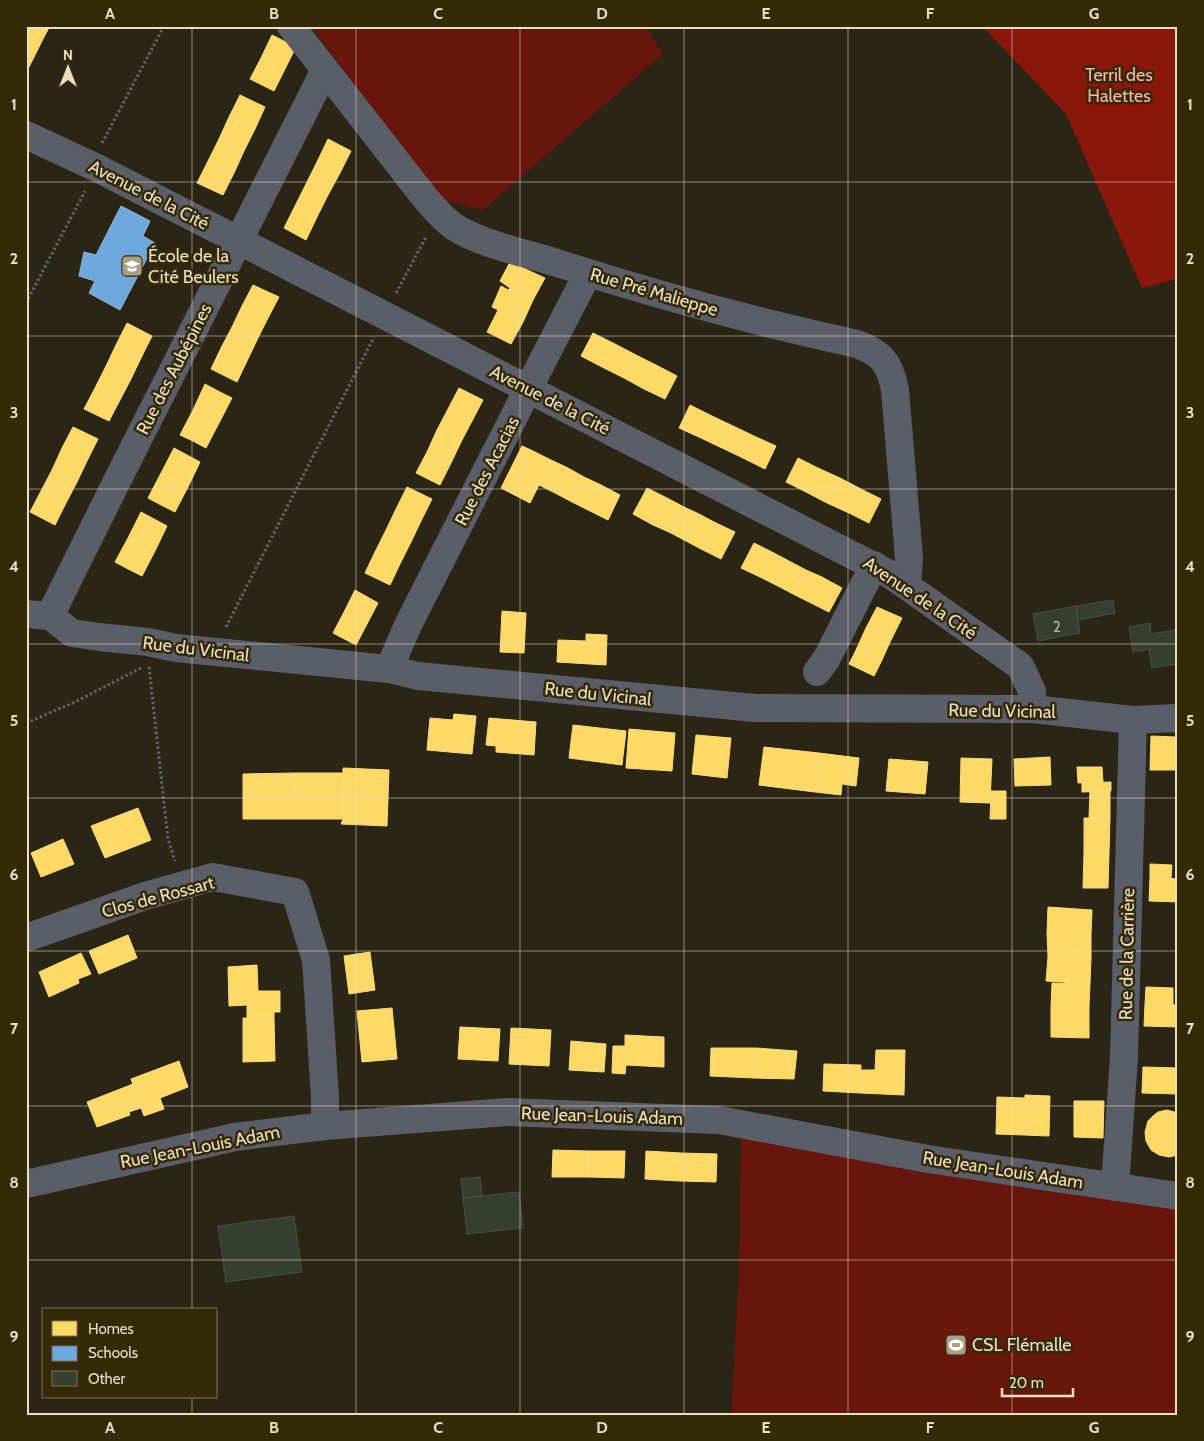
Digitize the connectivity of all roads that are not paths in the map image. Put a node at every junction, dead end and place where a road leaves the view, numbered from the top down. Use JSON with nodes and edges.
{"nodes":[{"id":1,"x":291,"y":26,"type":"edge"},
{"id":2,"x":326,"y":70,"type":"junction"},
{"id":3,"x":26,"y":136,"type":"edge"},
{"id":4,"x":239,"y":241,"type":"junction"},
{"id":5,"x":588,"y":274,"type":"junction"},
{"id":6,"x":528,"y":389,"type":"junction"},
{"id":7,"x":874,"y":565,"type":"junction"},
{"id":8,"x":907,"y":585,"type":"junction"},
{"id":9,"x":38,"y":615,"type":"edge"},
{"id":10,"x":388,"y":669,"type":"junction"},
{"id":11,"x":817,"y":672,"type":"dead end"},
{"id":12,"x":1032,"y":709,"type":"junction"},
{"id":13,"x":1178,"y":718,"type":"edge"},
{"id":14,"x":1133,"y":720,"type":"junction"},
{"id":15,"x":26,"y":938,"type":"edge"},
{"id":16,"x":325,"y":1126,"type":"junction"},
{"id":17,"x":26,"y":1184,"type":"edge"},
{"id":18,"x":1116,"y":1187,"type":"junction"},
{"id":19,"x":1178,"y":1196,"type":"edge"}],
"edges":[{"from":1,"to":2,"type":"street","name":"Rue Pré Malieppe"},
{"from":2,"to":4,"type":"street","name":"Rue des Aubépines"},
{"from":2,"to":5,"type":"street","name":"Rue Pré Malieppe"},
{"from":3,"to":4,"type":"street","name":"Avenue de la Cité"},
{"from":4,"to":6,"type":"street","name":"Avenue de la Cité"},
{"from":4,"to":9,"type":"street","name":"Rue des Aubépines"},
{"from":5,"to":6,"type":"street","name":"Rue des Acacias"},
{"from":5,"to":8,"type":"street","name":"Rue Pré Malieppe"},
{"from":6,"to":7,"type":"street","name":"Avenue de la Cité"},
{"from":6,"to":10,"type":"street","name":"Rue des Acacias"},
{"from":7,"to":8,"type":"street","name":"Avenue de la Cité"},
{"from":7,"to":11,"type":"street"},
{"from":8,"to":12,"type":"street","name":"Avenue de la Cité"},
{"from":9,"to":10,"type":"street","name":"Rue du Vicinal"},
{"from":10,"to":12,"type":"street","name":"Rue du Vicinal"},
{"from":12,"to":14,"type":"street","name":"Rue du Vicinal"},
{"from":13,"to":14,"type":"street","name":"Rue du Vicinal"},
{"from":14,"to":18,"type":"street","name":"Rue de la Carrière"},
{"from":15,"to":16,"type":"street","name":"Clos de Rossart"},
{"from":16,"to":17,"type":"street","name":"Rue Jean-Louis Adam"},
{"from":16,"to":18,"type":"street","name":"Rue Jean-Louis Adam"},
{"from":18,"to":19,"type":"street","name":"Rue Jean-Louis Adam"}]}
